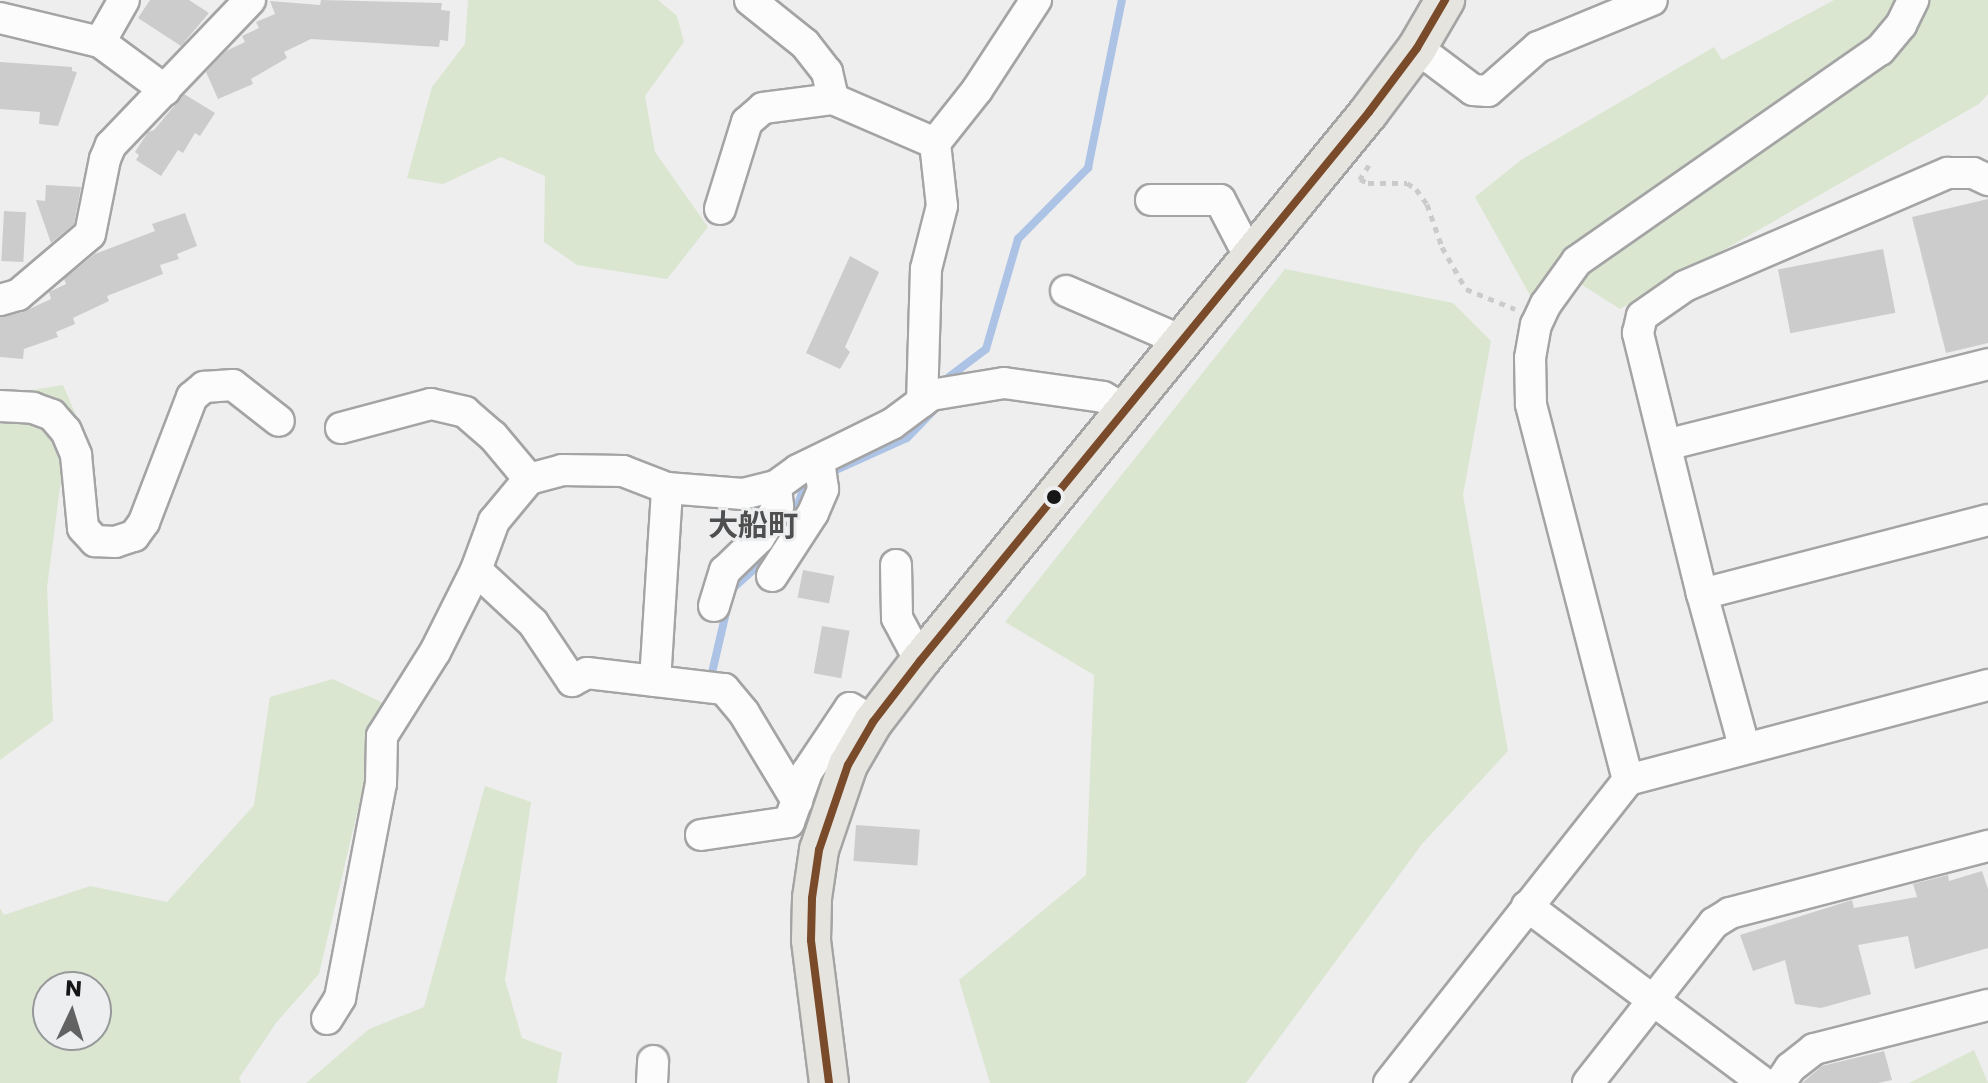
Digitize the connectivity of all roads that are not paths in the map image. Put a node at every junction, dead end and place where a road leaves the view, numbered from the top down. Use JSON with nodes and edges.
{"nodes":[{"id":1,"x":124,"y":0,"type":"edge"},
{"id":2,"x":250,"y":0,"type":"edge"},
{"id":3,"x":750,"y":0,"type":"edge"},
{"id":4,"x":1036,"y":0,"type":"edge"},
{"id":5,"x":1445,"y":0,"type":"edge"},
{"id":6,"x":1652,"y":0,"type":"edge"},
{"id":7,"x":1913,"y":0,"type":"edge"},
{"id":8,"x":0,"y":18,"type":"edge"},
{"id":9,"x":100,"y":42,"type":"junction"},
{"id":10,"x":1417,"y":48,"type":"junction"},
{"id":11,"x":165,"y":90,"type":"junction"},
{"id":12,"x":833,"y":99,"type":"junction"},
{"id":13,"x":935,"y":143,"type":"junction"},
{"id":14,"x":1988,"y":180,"type":"edge"},
{"id":15,"x":1151,"y":200,"type":"dead end"},
{"id":16,"x":720,"y":209,"type":"dead end"},
{"id":17,"x":1249,"y":256,"type":"junction"},
{"id":18,"x":1066,"y":291,"type":"dead end"},
{"id":19,"x":0,"y":300,"type":"edge"},
{"id":20,"x":1180,"y":340,"type":"junction"},
{"id":21,"x":1988,"y":364,"type":"edge"},
{"id":22,"x":938,"y":396,"type":"junction"},
{"id":23,"x":0,"y":406,"type":"edge"},
{"id":24,"x":1125,"y":409,"type":"junction"},
{"id":25,"x":279,"y":421,"type":"dead end"},
{"id":26,"x":341,"y":428,"type":"dead end"},
{"id":27,"x":1666,"y":445,"type":"junction"},
{"id":28,"x":819,"y":460,"type":"junction"},
{"id":29,"x":529,"y":479,"type":"junction"},
{"id":30,"x":776,"y":486,"type":"junction"},
{"id":31,"x":667,"y":488,"type":"junction"},
{"id":32,"x":1988,"y":520,"type":"edge"},
{"id":33,"x":896,"y":565,"type":"dead end"},
{"id":34,"x":476,"y":570,"type":"junction"},
{"id":35,"x":772,"y":576,"type":"dead end"},
{"id":36,"x":1702,"y":594,"type":"junction"},
{"id":37,"x":714,"y":606,"type":"dead end"},
{"id":38,"x":920,"y":661,"type":"junction"},
{"id":39,"x":655,"y":681,"type":"junction"},
{"id":40,"x":1988,"y":685,"type":"edge"},
{"id":41,"x":873,"y":722,"type":"junction"},
{"id":42,"x":1744,"y":746,"type":"junction"},
{"id":43,"x":1628,"y":780,"type":"junction"},
{"id":44,"x":797,"y":801,"type":"junction"},
{"id":45,"x":701,"y":835,"type":"dead end"},
{"id":46,"x":1988,"y":846,"type":"edge"},
{"id":47,"x":1527,"y":906,"type":"junction"},
{"id":48,"x":1653,"y":999,"type":"junction"},
{"id":49,"x":1988,"y":1005,"type":"edge"},
{"id":50,"x":327,"y":1019,"type":"dead end"},
{"id":51,"x":829,"y":1083,"type":"edge"},
{"id":52,"x":1389,"y":1083,"type":"edge"},
{"id":53,"x":1588,"y":1083,"type":"edge"},
{"id":54,"x":1764,"y":1083,"type":"edge"},
{"id":55,"x":1780,"y":1083,"type":"edge"}],
"edges":[{"from":1,"to":9,"type":"street"},
{"from":2,"to":11,"type":"street"},
{"from":3,"to":12,"type":"street"},
{"from":4,"to":13,"type":"street"},
{"from":5,"to":10,"type":"main road"},
{"from":6,"to":10,"type":"street"},
{"from":7,"to":43,"type":"street"},
{"from":8,"to":9,"type":"street"},
{"from":9,"to":11,"type":"street"},
{"from":10,"to":17,"type":"main road"},
{"from":11,"to":19,"type":"street"},
{"from":12,"to":13,"type":"street"},
{"from":12,"to":16,"type":"street"},
{"from":13,"to":22,"type":"street"},
{"from":14,"to":27,"type":"street"},
{"from":15,"to":17,"type":"street"},
{"from":17,"to":20,"type":"main road"},
{"from":18,"to":20,"type":"street"},
{"from":20,"to":24,"type":"main road"},
{"from":21,"to":27,"type":"street"},
{"from":22,"to":24,"type":"street"},
{"from":22,"to":28,"type":"street"},
{"from":23,"to":25,"type":"street"},
{"from":24,"to":38,"type":"main road"},
{"from":26,"to":29,"type":"street"},
{"from":27,"to":36,"type":"street"},
{"from":28,"to":30,"type":"street"},
{"from":28,"to":35,"type":"street"},
{"from":29,"to":31,"type":"street"},
{"from":29,"to":34,"type":"street"},
{"from":30,"to":31,"type":"street"},
{"from":30,"to":37,"type":"street"},
{"from":31,"to":39,"type":"street"},
{"from":32,"to":36,"type":"street"},
{"from":33,"to":38,"type":"street"},
{"from":34,"to":39,"type":"street"},
{"from":34,"to":50,"type":"street"},
{"from":36,"to":42,"type":"street"},
{"from":38,"to":41,"type":"main road"},
{"from":39,"to":44,"type":"street"},
{"from":40,"to":42,"type":"street"},
{"from":41,"to":44,"type":"street"},
{"from":41,"to":51,"type":"main road"},
{"from":42,"to":43,"type":"street"},
{"from":43,"to":47,"type":"street"},
{"from":44,"to":45,"type":"street"},
{"from":46,"to":48,"type":"street"},
{"from":47,"to":48,"type":"street"},
{"from":47,"to":52,"type":"street"},
{"from":48,"to":53,"type":"street"},
{"from":48,"to":54,"type":"street"},
{"from":49,"to":55,"type":"street"}]}
